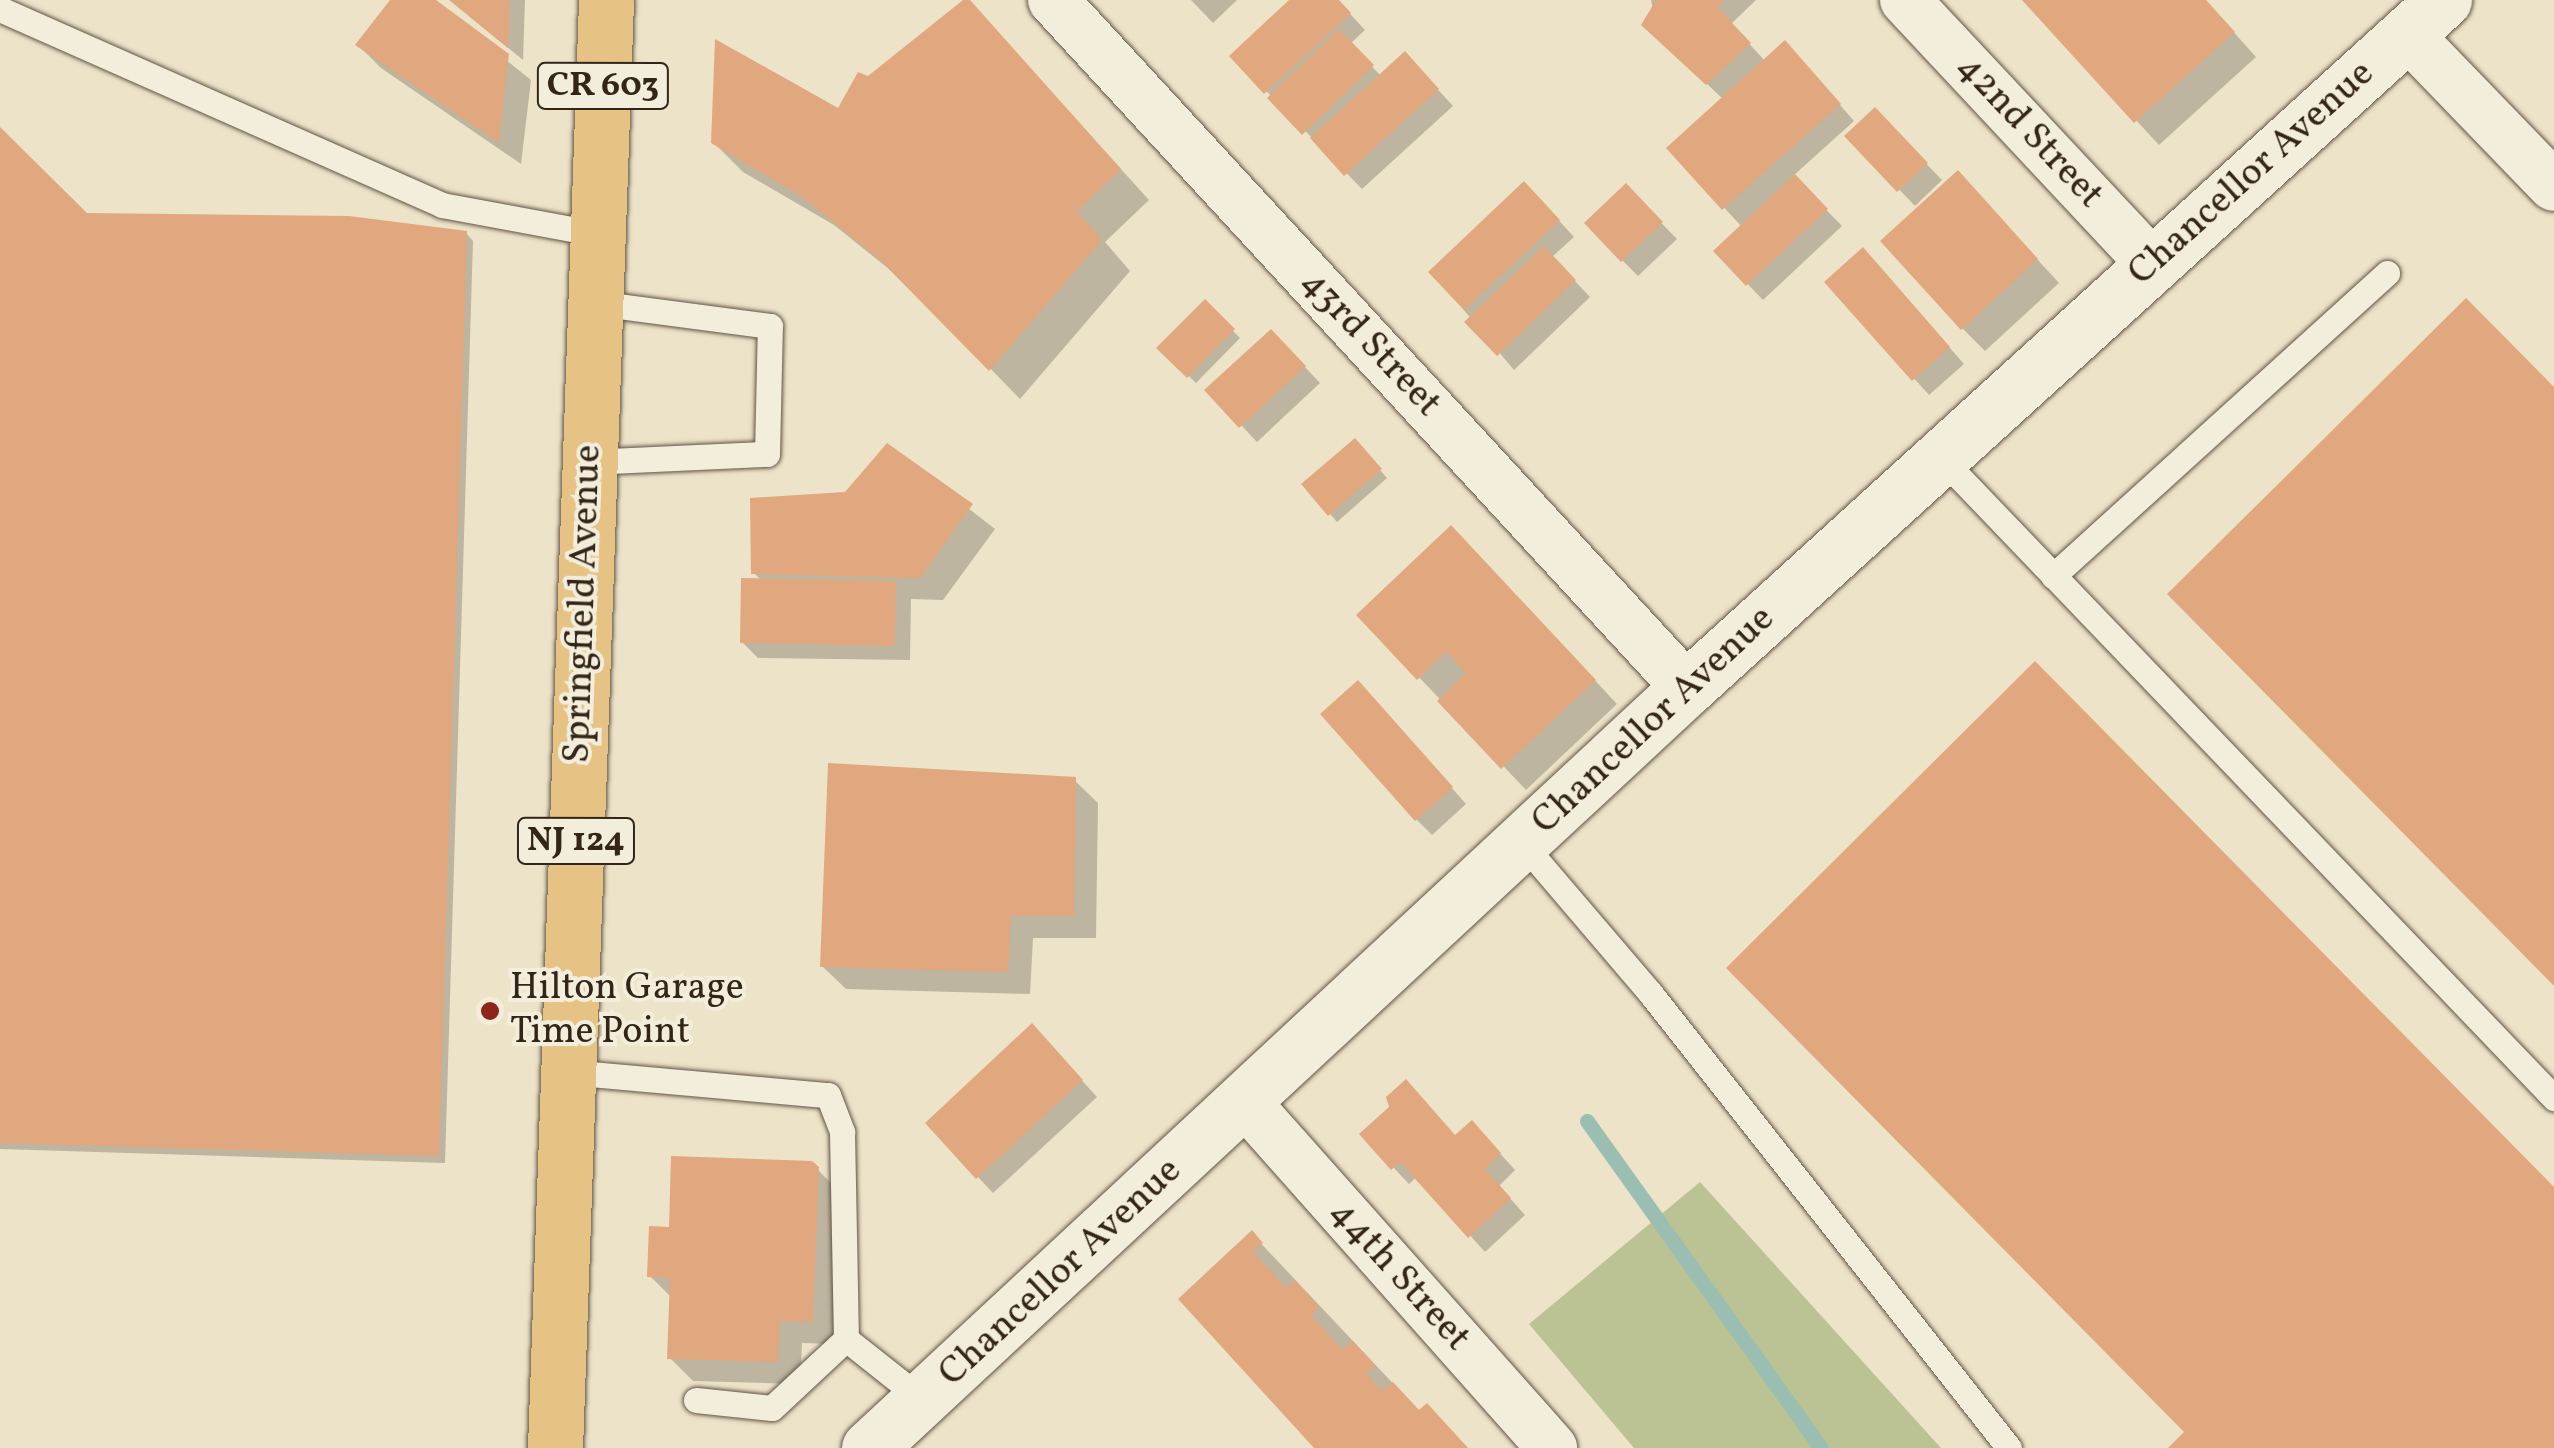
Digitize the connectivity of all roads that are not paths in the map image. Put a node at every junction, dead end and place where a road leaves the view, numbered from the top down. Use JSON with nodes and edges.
{"nodes":[{"id":1,"x":606,"y":0,"type":"edge"},
{"id":2,"x":1053,"y":0,"type":"edge"},
{"id":3,"x":1905,"y":0,"type":"edge"},
{"id":4,"x":0,"y":10,"type":"edge"},
{"id":5,"x":2426,"y":17,"type":"edge"},
{"id":6,"x":600,"y":172,"type":"joint"},
{"id":7,"x":2554,"y":186,"type":"edge"},
{"id":8,"x":598,"y":234,"type":"junction"},
{"id":9,"x":2152,"y":264,"type":"junction"},
{"id":10,"x":2387,"y":274,"type":"dead end"},
{"id":11,"x":596,"y":303,"type":"junction"},
{"id":12,"x":1940,"y":458,"type":"junction"},
{"id":13,"x":589,"y":462,"type":"junction"},
{"id":14,"x":2052,"y":576,"type":"junction"},
{"id":15,"x":1688,"y":688,"type":"junction"},
{"id":16,"x":1523,"y":844,"type":"junction"},
{"id":17,"x":568,"y":1072,"type":"junction"},
{"id":18,"x":2554,"y":1098,"type":"edge"},
{"id":19,"x":1246,"y":1103,"type":"junction"},
{"id":20,"x":846,"y":1339,"type":"junction"},
{"id":21,"x":696,"y":1400,"type":"dead end"},
{"id":22,"x":923,"y":1400,"type":"junction"},
{"id":23,"x":555,"y":1448,"type":"edge"},
{"id":24,"x":870,"y":1448,"type":"edge"},
{"id":25,"x":1552,"y":1448,"type":"edge"},
{"id":26,"x":2009,"y":1448,"type":"edge"}],
"edges":[{"from":1,"to":6,"type":"main road","name":"Springfield Avenue","number":"CR 603"},
{"from":2,"to":15,"type":"street","name":"43rd Street"},
{"from":3,"to":9,"type":"street","name":"42nd Street"},
{"from":4,"to":8,"type":"lane"},
{"from":5,"to":7,"type":"street"},
{"from":5,"to":9,"type":"main road","name":"Chancellor Avenue"},
{"from":6,"to":8,"type":"main road","name":"Springfield Avenue","number":"NJ 124"},
{"from":8,"to":11,"type":"main road","name":"Springfield Avenue","number":"NJ 124"},
{"from":9,"to":12,"type":"main road","name":"Chancellor Avenue"},
{"from":10,"to":14,"type":"lane"},
{"from":11,"to":13,"type":"main road","name":"Springfield Avenue","number":"NJ 124"},
{"from":11,"to":13,"type":"lane"},
{"from":12,"to":14,"type":"lane"},
{"from":12,"to":15,"type":"main road","name":"Chancellor Avenue"},
{"from":13,"to":17,"type":"main road","name":"Springfield Avenue","number":"NJ 124"},
{"from":14,"to":18,"type":"lane"},
{"from":15,"to":16,"type":"main road","name":"Chancellor Avenue"},
{"from":16,"to":19,"type":"main road","name":"Chancellor Avenue"},
{"from":16,"to":26,"type":"lane"},
{"from":17,"to":20,"type":"lane"},
{"from":17,"to":23,"type":"main road","name":"Springfield Avenue","number":"NJ 124"},
{"from":19,"to":22,"type":"main road","name":"Chancellor Avenue"},
{"from":19,"to":25,"type":"street","name":"44th Street"},
{"from":20,"to":21,"type":"lane"},
{"from":20,"to":22,"type":"lane"},
{"from":22,"to":24,"type":"main road","name":"Chancellor Avenue"}]}
